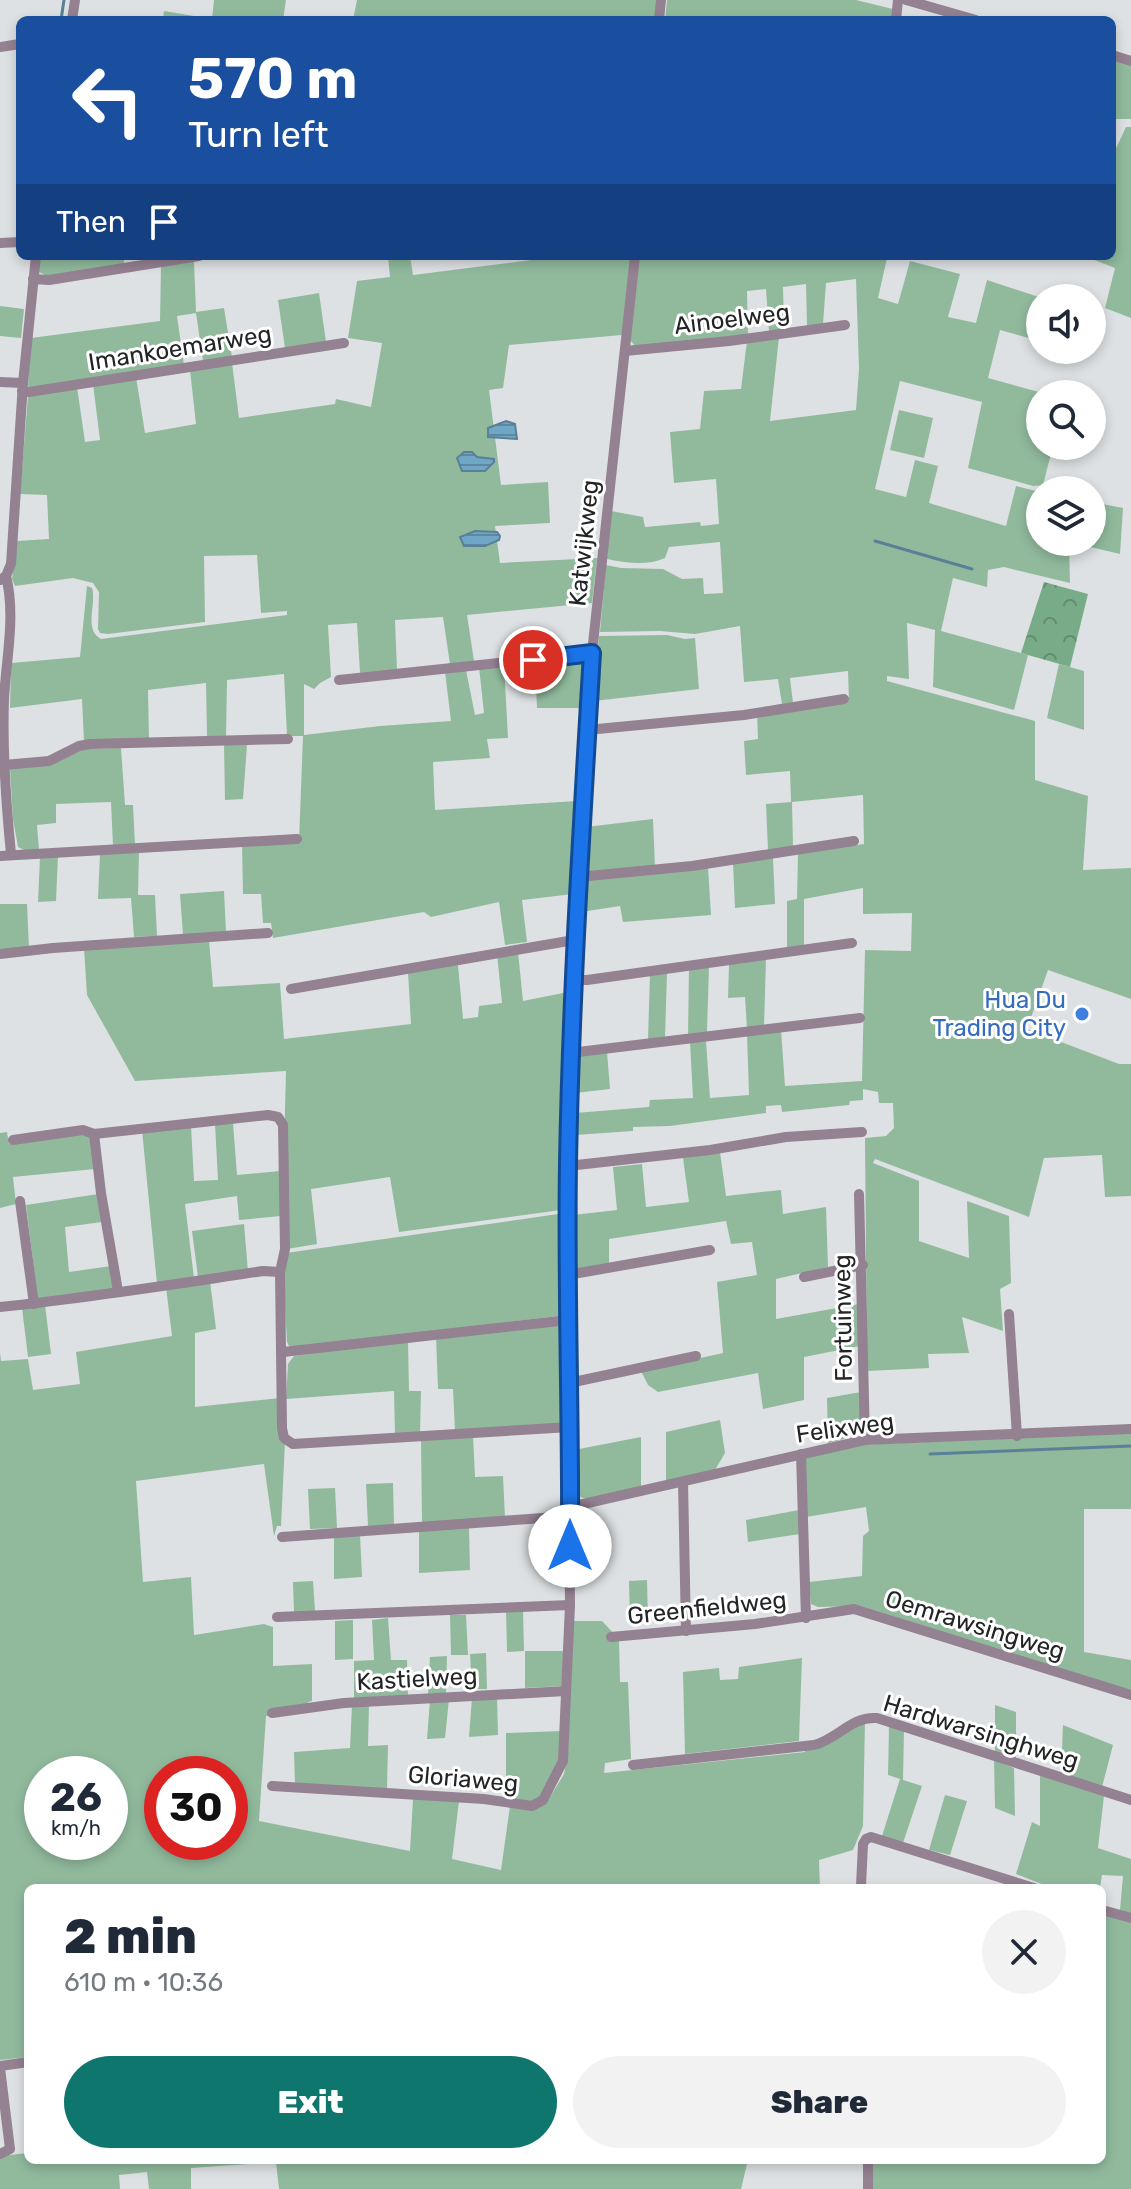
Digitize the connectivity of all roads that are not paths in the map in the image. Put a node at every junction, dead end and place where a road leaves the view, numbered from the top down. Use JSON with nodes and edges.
{"nodes":[{"id":1,"x":906,"y":0,"type":"edge"},
{"id":2,"x":962,"y":16,"type":"edge"},
{"id":3,"x":35,"y":260,"type":"edge"},
{"id":4,"x":174,"y":260,"type":"edge"},
{"id":5,"x":635,"y":260,"type":"edge"},
{"id":6,"x":33,"y":279,"type":"junction"},
{"id":7,"x":845,"y":325,"type":"dead end"},
{"id":8,"x":344,"y":343,"type":"dead end"},
{"id":9,"x":625,"y":351,"type":"junction"},
{"id":10,"x":0,"y":382,"type":"edge"},
{"id":11,"x":23,"y":387,"type":"junction"},
{"id":12,"x":3,"y":578,"type":"edge"},
{"id":13,"x":592,"y":653,"type":"junction"},
{"id":14,"x":339,"y":680,"type":"dead end"},
{"id":15,"x":844,"y":699,"type":"dead end"},
{"id":16,"x":587,"y":730,"type":"junction"},
{"id":17,"x":288,"y":739,"type":"dead end"},
{"id":18,"x":4,"y":765,"type":"junction"},
{"id":19,"x":297,"y":839,"type":"dead end"},
{"id":20,"x":854,"y":841,"type":"dead end"},
{"id":21,"x":6,"y":855,"type":"edge"},
{"id":22,"x":578,"y":877,"type":"junction"},
{"id":23,"x":268,"y":933,"type":"dead end"},
{"id":24,"x":574,"y":940,"type":"junction"},
{"id":25,"x":852,"y":943,"type":"dead end"},
{"id":26,"x":0,"y":954,"type":"edge"},
{"id":27,"x":573,"y":980,"type":"junction"},
{"id":28,"x":291,"y":989,"type":"dead end"},
{"id":29,"x":860,"y":1018,"type":"dead end"},
{"id":30,"x":570,"y":1053,"type":"junction"},
{"id":31,"x":862,"y":1132,"type":"dead end"},
{"id":32,"x":94,"y":1134,"type":"junction"},
{"id":33,"x":13,"y":1140,"type":"dead end"},
{"id":34,"x":568,"y":1166,"type":"junction"},
{"id":35,"x":859,"y":1194,"type":"dead end"},
{"id":36,"x":20,"y":1201,"type":"dead end"},
{"id":37,"x":710,"y":1250,"type":"dead end"},
{"id":38,"x":863,"y":1265,"type":"junction"},
{"id":39,"x":280,"y":1272,"type":"junction"},
{"id":40,"x":567,"y":1273,"type":"junction"},
{"id":41,"x":804,"y":1277,"type":"dead end"},
{"id":42,"x":118,"y":1291,"type":"junction"},
{"id":43,"x":34,"y":1304,"type":"junction"},
{"id":44,"x":0,"y":1307,"type":"edge"},
{"id":45,"x":1009,"y":1314,"type":"dead end"},
{"id":46,"x":568,"y":1320,"type":"junction"},
{"id":47,"x":283,"y":1352,"type":"junction"},
{"id":48,"x":696,"y":1356,"type":"dead end"},
{"id":49,"x":569,"y":1383,"type":"junction"},
{"id":50,"x":570,"y":1427,"type":"junction"},
{"id":51,"x":1131,"y":1429,"type":"edge"},
{"id":52,"x":1017,"y":1436,"type":"junction"},
{"id":53,"x":865,"y":1440,"type":"junction"},
{"id":54,"x":801,"y":1454,"type":"junction"},
{"id":55,"x":683,"y":1482,"type":"junction"},
{"id":56,"x":570,"y":1512,"type":"junction"},
{"id":57,"x":282,"y":1537,"type":"dead end"},
{"id":58,"x":570,"y":1605,"type":"junction"},
{"id":59,"x":277,"y":1617,"type":"dead end"},
{"id":60,"x":806,"y":1618,"type":"junction"},
{"id":61,"x":686,"y":1631,"type":"junction"},
{"id":62,"x":611,"y":1637,"type":"dead end"},
{"id":63,"x":566,"y":1691,"type":"junction"},
{"id":64,"x":1131,"y":1695,"type":"edge"},
{"id":65,"x":272,"y":1713,"type":"dead end"},
{"id":66,"x":633,"y":1765,"type":"dead end"},
{"id":67,"x":272,"y":1786,"type":"dead end"},
{"id":68,"x":1131,"y":1800,"type":"edge"},
{"id":69,"x":861,"y":1884,"type":"edge"},
{"id":70,"x":1021,"y":1884,"type":"edge"},
{"id":71,"x":1106,"y":1911,"type":"edge"},
{"id":72,"x":1131,"y":1918,"type":"edge"},
{"id":73,"x":24,"y":2063,"type":"edge"},
{"id":74,"x":0,"y":2067,"type":"edge"},
{"id":75,"x":0,"y":2154,"type":"edge"},
{"id":76,"x":868,"y":2164,"type":"edge"},
{"id":77,"x":868,"y":2189,"type":"edge"}],
"edges":[{"from":1,"to":2,"type":"street"},
{"from":3,"to":6,"type":"street"},
{"from":4,"to":6,"type":"street"},
{"from":5,"to":9,"type":"street","name":"Katwijkweg"},
{"from":6,"to":11,"type":"street"},
{"from":7,"to":9,"type":"street","name":"Ainoelweg"},
{"from":8,"to":11,"type":"street","name":"Imankoemarweg"},
{"from":9,"to":13,"type":"street","name":"Katwijkweg"},
{"from":10,"to":11,"type":"street","name":"Imankoemarweg"},
{"from":11,"to":12,"type":"street"},
{"from":12,"to":18,"type":"street"},
{"from":13,"to":14,"type":"street"},
{"from":13,"to":16,"type":"street","name":"Katwijkweg"},
{"from":15,"to":16,"type":"street"},
{"from":16,"to":22,"type":"street","name":"Katwijkweg"},
{"from":17,"to":18,"type":"street"},
{"from":18,"to":21,"type":"street"},
{"from":19,"to":21,"type":"street"},
{"from":20,"to":22,"type":"street"},
{"from":22,"to":24,"type":"street","name":"Katwijkweg"},
{"from":23,"to":26,"type":"street"},
{"from":24,"to":27,"type":"street","name":"Katwijkweg"},
{"from":24,"to":28,"type":"street"},
{"from":25,"to":27,"type":"street"},
{"from":27,"to":30,"type":"street","name":"Katwijkweg"},
{"from":29,"to":30,"type":"street"},
{"from":30,"to":34,"type":"street","name":"Katwijkweg"},
{"from":31,"to":34,"type":"street"},
{"from":32,"to":33,"type":"street"},
{"from":32,"to":39,"type":"street"},
{"from":32,"to":42,"type":"street"},
{"from":34,"to":40,"type":"street","name":"Katwijkweg"},
{"from":35,"to":38,"type":"street","name":"Fortuinweg"},
{"from":36,"to":43,"type":"street"},
{"from":37,"to":40,"type":"street"},
{"from":38,"to":41,"type":"street"},
{"from":38,"to":53,"type":"street","name":"Fortuinweg"},
{"from":39,"to":42,"type":"street"},
{"from":39,"to":47,"type":"street"},
{"from":40,"to":46,"type":"street","name":"Katwijkweg"},
{"from":42,"to":43,"type":"street"},
{"from":43,"to":44,"type":"street"},
{"from":45,"to":52,"type":"street"},
{"from":46,"to":47,"type":"street"},
{"from":46,"to":49,"type":"street","name":"Katwijkweg"},
{"from":47,"to":50,"type":"street"},
{"from":48,"to":49,"type":"street"},
{"from":49,"to":50,"type":"street","name":"Katwijkweg"},
{"from":50,"to":56,"type":"street","name":"Katwijkweg"},
{"from":51,"to":52,"type":"street","name":"Felixweg"},
{"from":52,"to":53,"type":"street","name":"Felixweg"},
{"from":53,"to":54,"type":"street","name":"Felixweg"},
{"from":54,"to":55,"type":"street","name":"Felixweg"},
{"from":54,"to":60,"type":"street"},
{"from":55,"to":56,"type":"street","name":"Felixweg"},
{"from":55,"to":61,"type":"street"},
{"from":56,"to":57,"type":"street","name":"Felixweg"},
{"from":56,"to":58,"type":"street","name":"Gloriaweg"},
{"from":58,"to":59,"type":"street"},
{"from":58,"to":63,"type":"street","name":"Gloriaweg"},
{"from":60,"to":61,"type":"street","name":"Greenfieldweg"},
{"from":60,"to":64,"type":"street","name":"Oemrawsingweg"},
{"from":61,"to":62,"type":"street","name":"Greenfieldweg"},
{"from":63,"to":65,"type":"street","name":"Kastielweg"},
{"from":63,"to":67,"type":"street","name":"Gloriaweg"},
{"from":66,"to":68,"type":"street","name":"Hardwarsinghweg"},
{"from":69,"to":70,"type":"street"},
{"from":71,"to":72,"type":"street"},
{"from":73,"to":74,"type":"street"},
{"from":74,"to":75,"type":"street"},
{"from":76,"to":77,"type":"street"}]}
